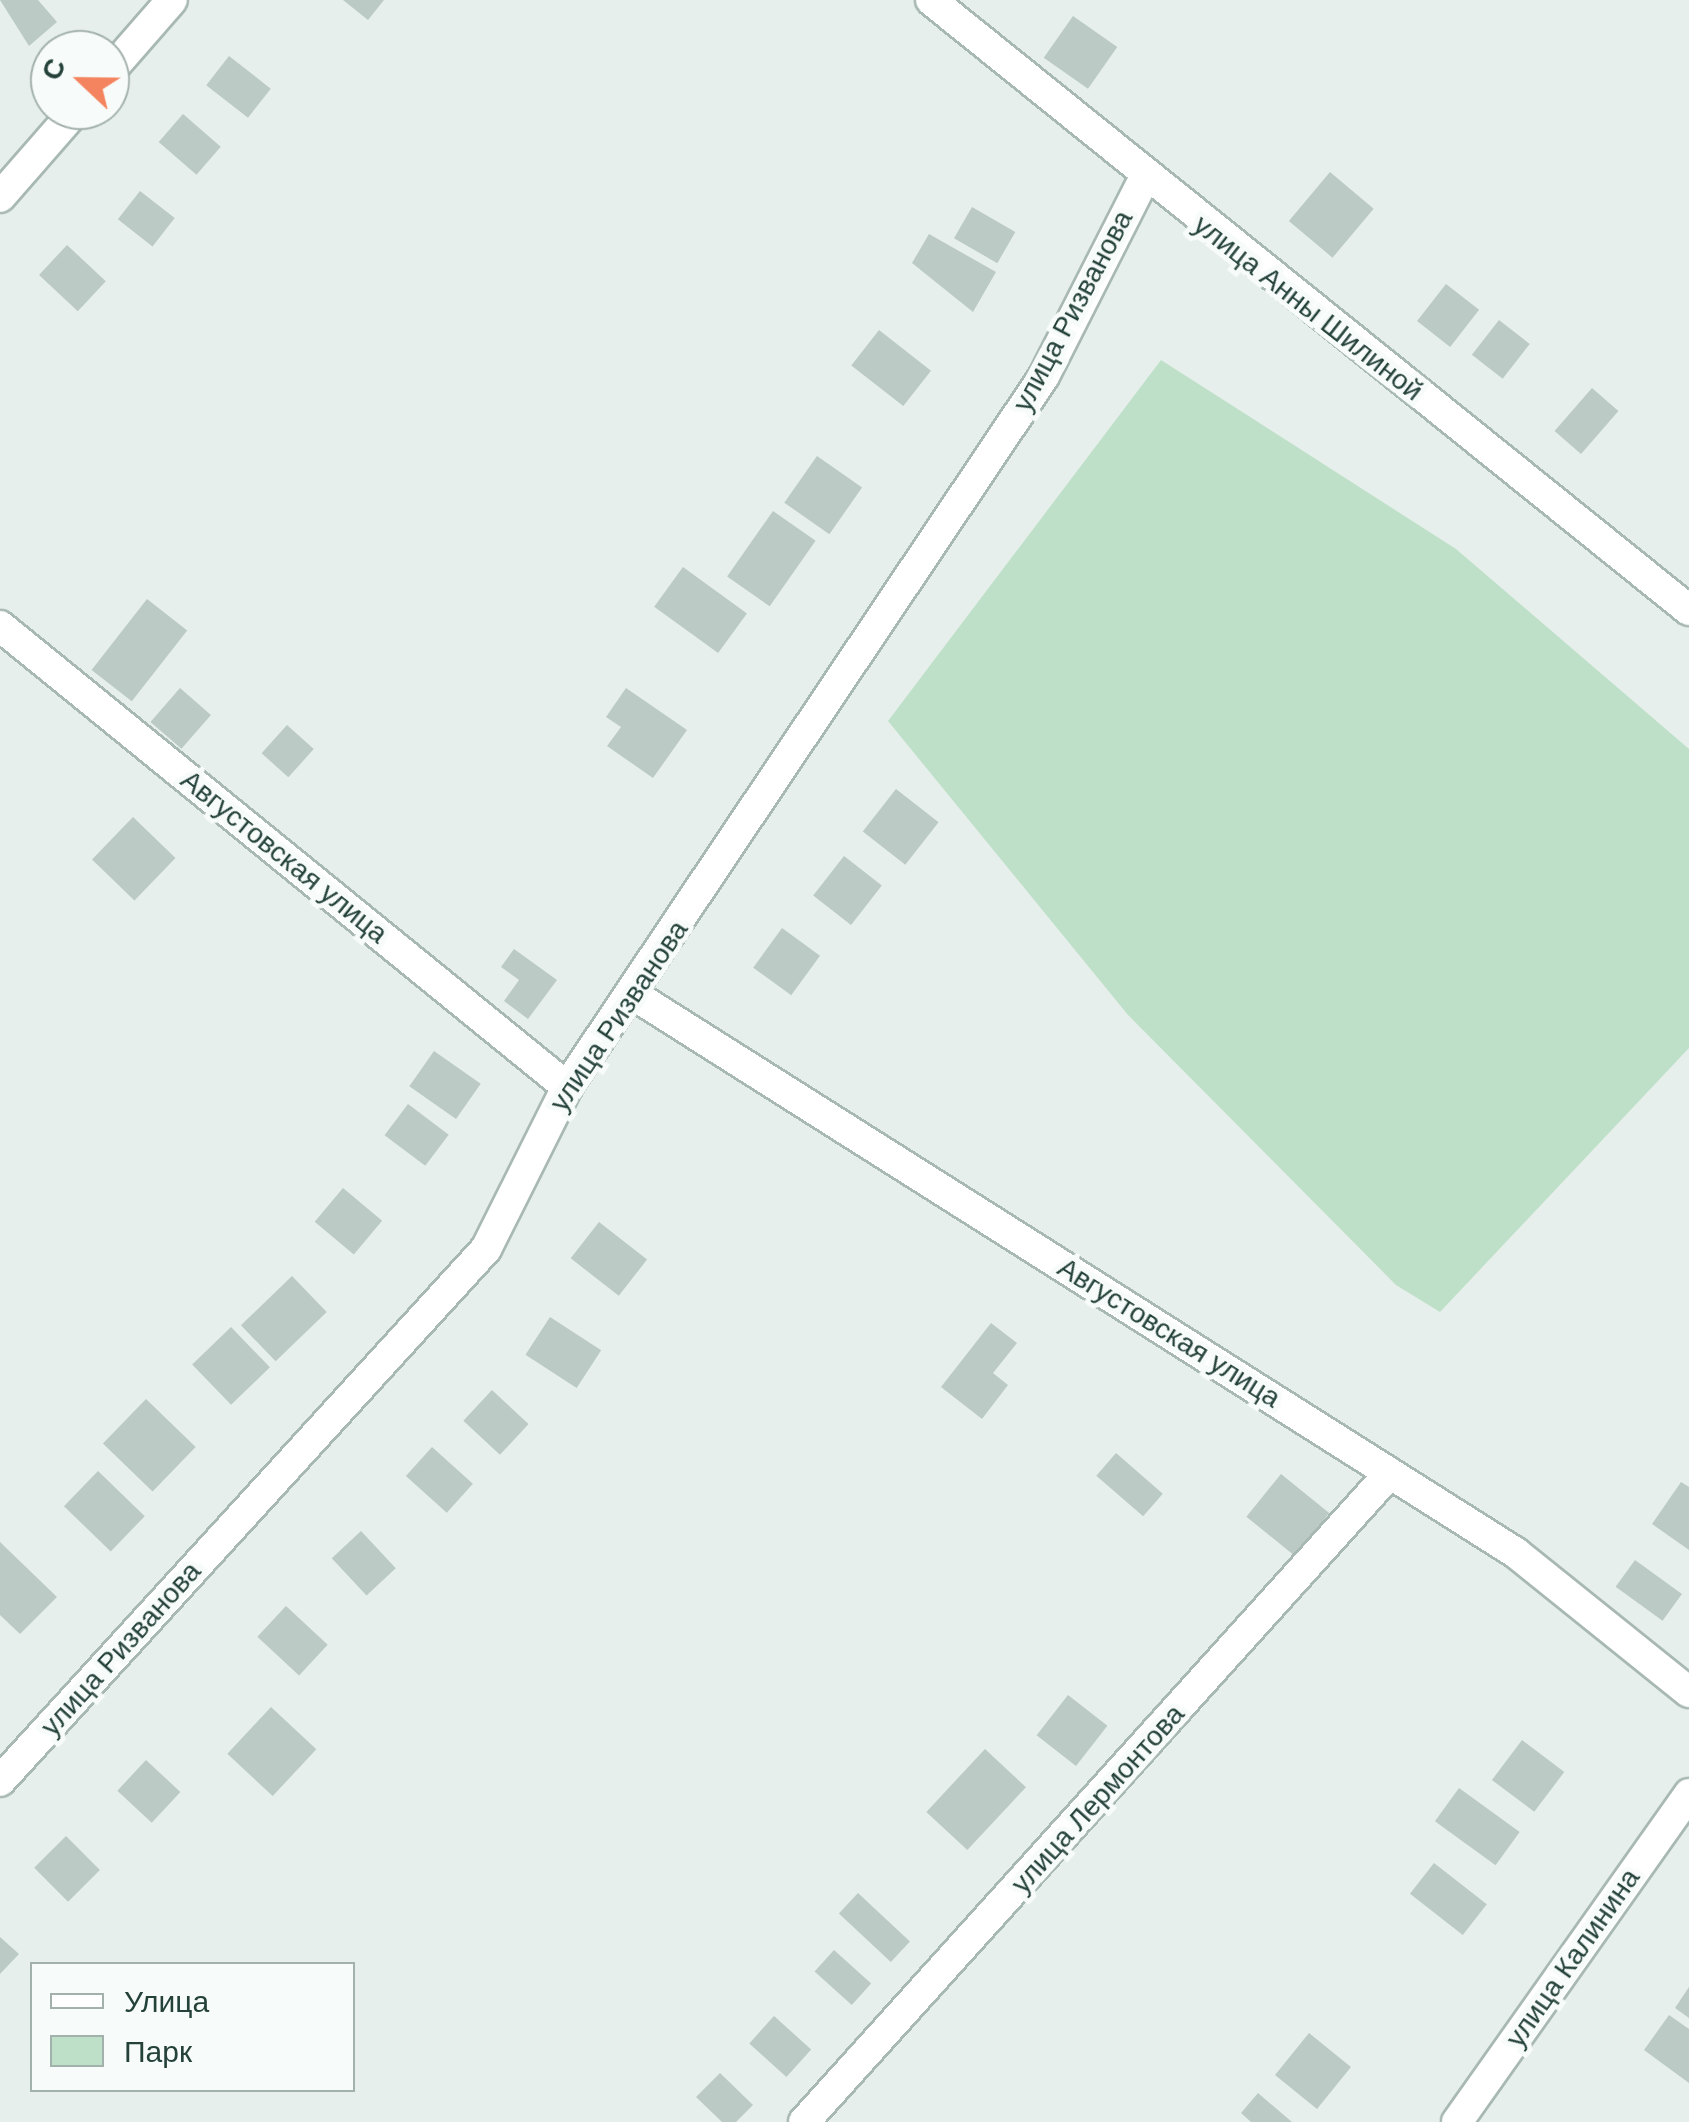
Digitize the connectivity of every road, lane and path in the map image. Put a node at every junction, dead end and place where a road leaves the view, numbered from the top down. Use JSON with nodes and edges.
{"nodes":[{"id":1,"x":172,"y":0,"type":"edge"},
{"id":2,"x":932,"y":0,"type":"edge"},
{"id":3,"x":130,"y":48,"type":"edge"},
{"id":4,"x":59,"y":130,"type":"edge"},
{"id":5,"x":1144,"y":179,"type":"junction"},
{"id":6,"x":0,"y":197,"type":"edge"},
{"id":7,"x":1689,"y":610,"type":"edge"},
{"id":8,"x":0,"y":626,"type":"edge"},
{"id":9,"x":634,"y":995,"type":"junction"},
{"id":10,"x":567,"y":1086,"type":"junction"},
{"id":11,"x":1390,"y":1474,"type":"junction"},
{"id":12,"x":1689,"y":1692,"type":"edge"},
{"id":13,"x":0,"y":1782,"type":"edge"},
{"id":14,"x":1689,"y":1794,"type":"edge"},
{"id":15,"x":804,"y":2122,"type":"edge"},
{"id":16,"x":1458,"y":2122,"type":"edge"}],
"edges":[{"from":1,"to":3,"type":"street"},
{"from":2,"to":5,"type":"street","name":"улица Анны Шилиной"},
{"from":4,"to":6,"type":"street"},
{"from":5,"to":7,"type":"street","name":"улица Анны Шилиной"},
{"from":5,"to":9,"type":"street","name":"улица Ризванова"},
{"from":8,"to":10,"type":"street","name":"Августовская улица"},
{"from":9,"to":10,"type":"street","name":"улица Ризванова"},
{"from":9,"to":11,"type":"street","name":"Августовская улица"},
{"from":10,"to":13,"type":"street","name":"улица Ризванова"},
{"from":11,"to":12,"type":"street","name":"Августовская улица"},
{"from":11,"to":15,"type":"street","name":"улица Лермонтова"},
{"from":14,"to":16,"type":"street","name":"улица Калинина"}]}
